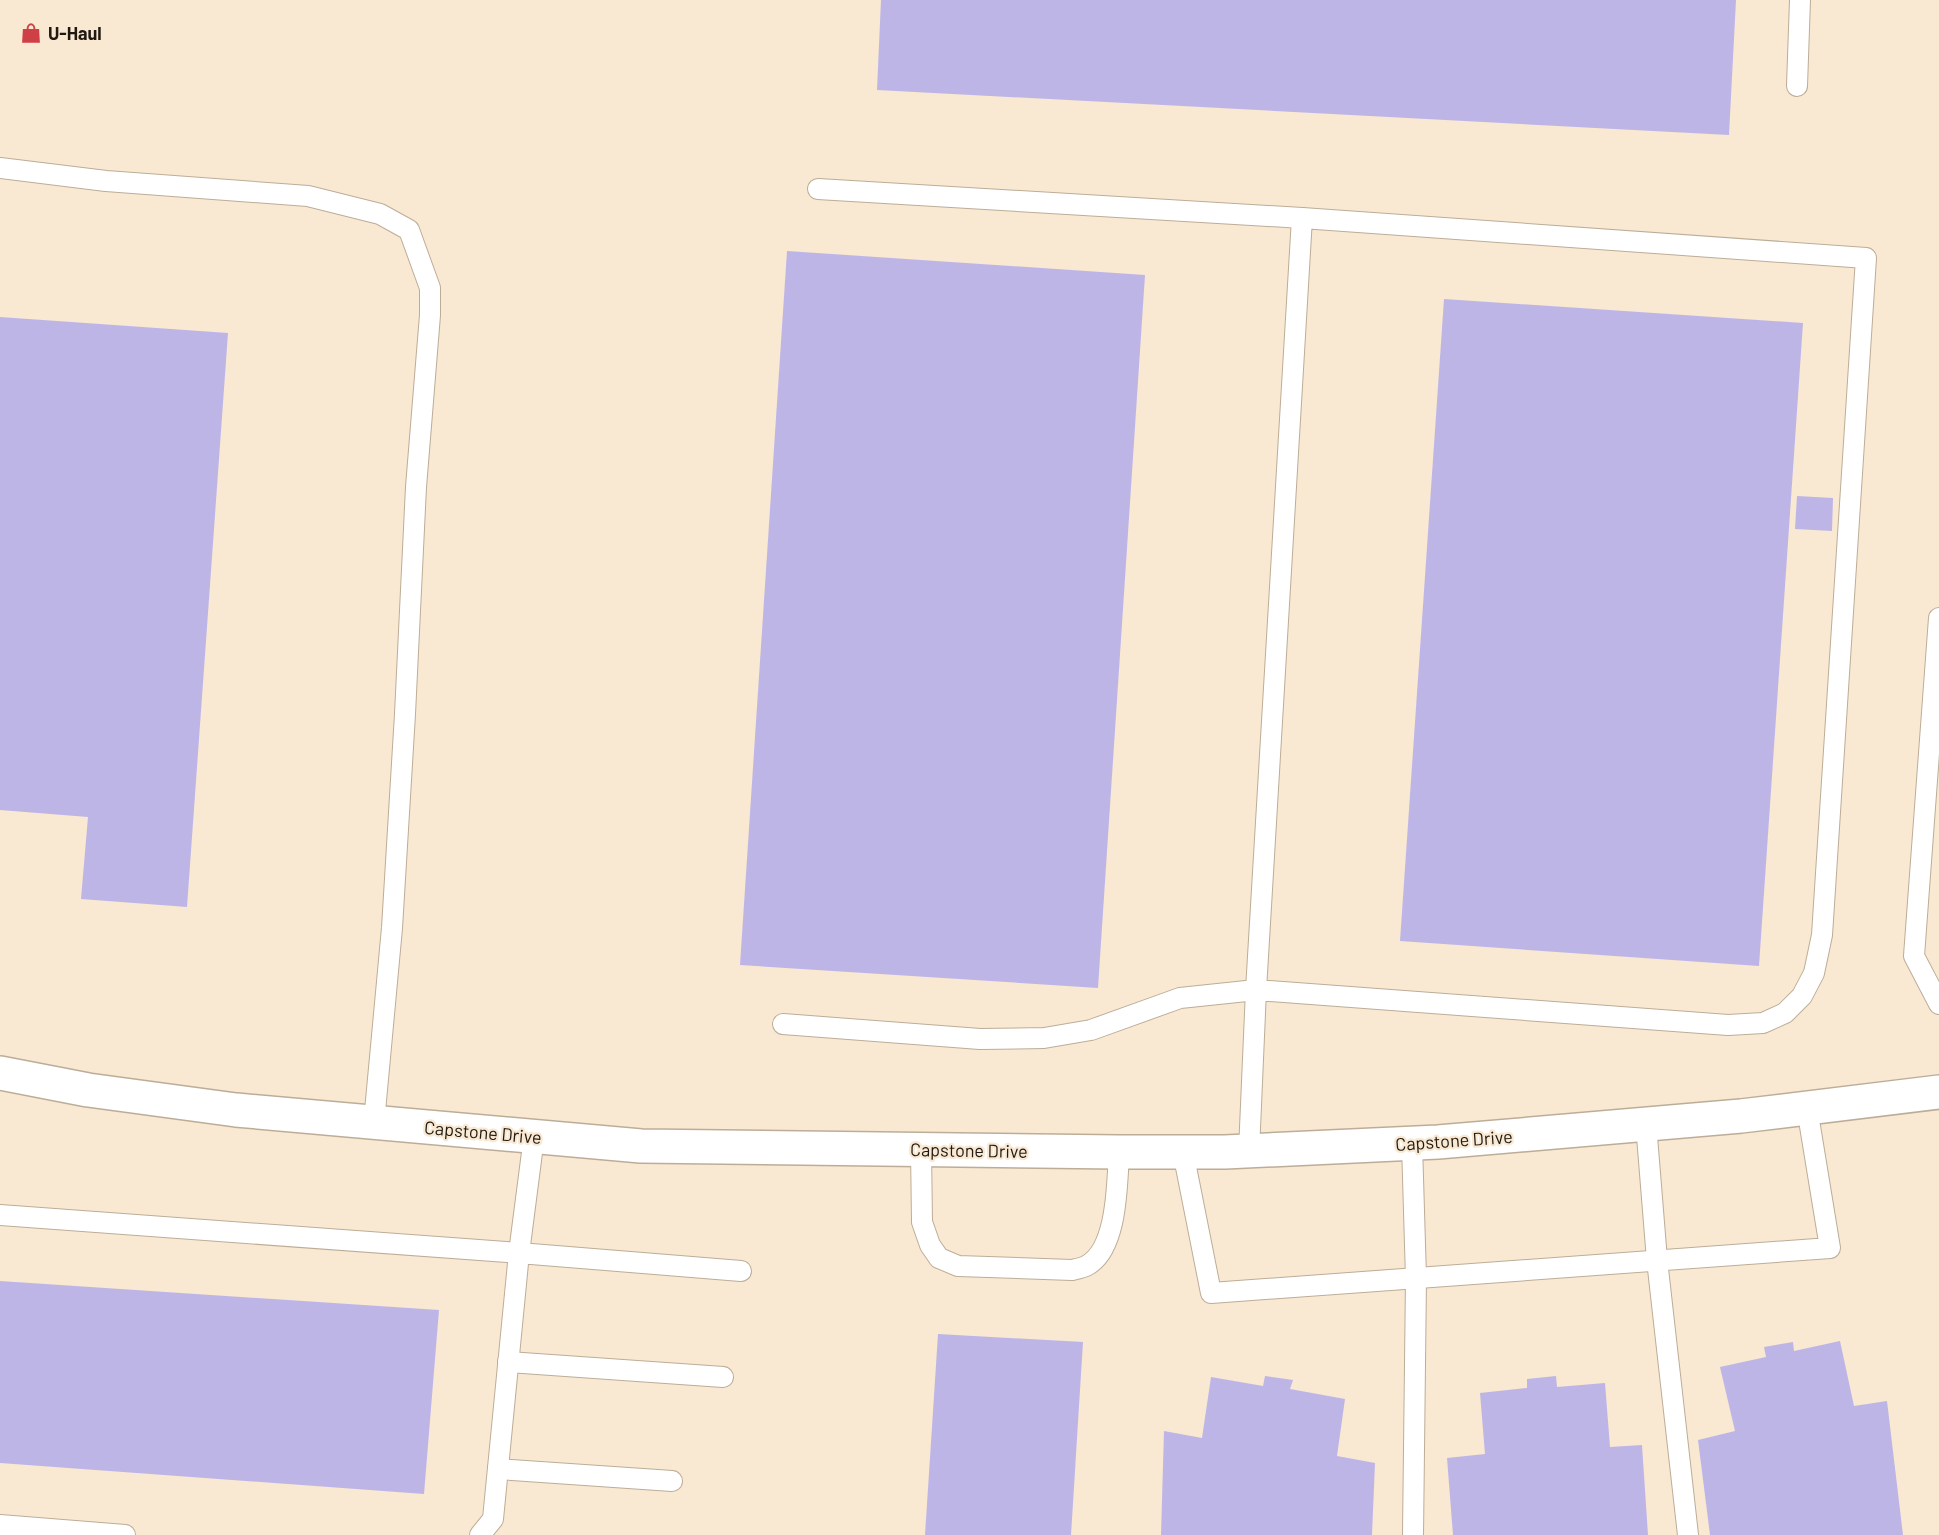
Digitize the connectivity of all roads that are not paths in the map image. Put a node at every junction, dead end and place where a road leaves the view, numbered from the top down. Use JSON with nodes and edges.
{"nodes":[{"id":1,"x":1800,"y":0,"type":"edge"},
{"id":2,"x":1797,"y":86,"type":"dead end"},
{"id":3,"x":0,"y":168,"type":"edge"},
{"id":4,"x":818,"y":189,"type":"dead end"},
{"id":5,"x":1302,"y":218,"type":"junction"},
{"id":6,"x":1939,"y":618,"type":"edge"},
{"id":7,"x":1256,"y":990,"type":"junction"},
{"id":8,"x":1939,"y":1004,"type":"edge"},
{"id":9,"x":783,"y":1024,"type":"dead end"},
{"id":10,"x":0,"y":1072,"type":"edge"},
{"id":11,"x":1939,"y":1092,"type":"edge"},
{"id":12,"x":1807,"y":1108,"type":"junction"},
{"id":13,"x":374,"y":1122,"type":"junction"},
{"id":14,"x":1646,"y":1124,"type":"junction"},
{"id":15,"x":534,"y":1137,"type":"junction"},
{"id":16,"x":1412,"y":1144,"type":"junction"},
{"id":17,"x":921,"y":1149,"type":"junction"},
{"id":18,"x":1249,"y":1151,"type":"junction"},
{"id":19,"x":1119,"y":1152,"type":"junction"},
{"id":20,"x":1183,"y":1152,"type":"junction"},
{"id":21,"x":0,"y":1215,"type":"edge"},
{"id":22,"x":519,"y":1253,"type":"junction"},
{"id":23,"x":1657,"y":1260,"type":"junction"},
{"id":24,"x":741,"y":1271,"type":"dead end"},
{"id":25,"x":1416,"y":1278,"type":"junction"},
{"id":26,"x":508,"y":1362,"type":"junction"},
{"id":27,"x":723,"y":1377,"type":"dead end"},
{"id":28,"x":498,"y":1469,"type":"junction"},
{"id":29,"x":672,"y":1481,"type":"dead end"},
{"id":30,"x":0,"y":1525,"type":"edge"},
{"id":31,"x":125,"y":1535,"type":"edge"},
{"id":32,"x":480,"y":1535,"type":"edge"},
{"id":33,"x":1413,"y":1535,"type":"edge"},
{"id":34,"x":1688,"y":1535,"type":"edge"}],
"edges":[{"from":1,"to":2,"type":"lane"},
{"from":3,"to":13,"type":"lane"},
{"from":4,"to":5,"type":"lane"},
{"from":5,"to":7,"type":"lane"},
{"from":5,"to":7,"type":"lane"},
{"from":6,"to":8,"type":"lane"},
{"from":7,"to":9,"type":"lane"},
{"from":7,"to":18,"type":"lane"},
{"from":10,"to":13,"type":"street","name":"Capstone Drive"},
{"from":11,"to":12,"type":"street","name":"Capstone Drive"},
{"from":12,"to":14,"type":"street","name":"Capstone Drive"},
{"from":12,"to":23,"type":"lane"},
{"from":13,"to":15,"type":"street","name":"Capstone Drive"},
{"from":14,"to":16,"type":"street","name":"Capstone Drive"},
{"from":14,"to":23,"type":"lane"},
{"from":15,"to":17,"type":"street","name":"Capstone Drive"},
{"from":15,"to":22,"type":"lane"},
{"from":16,"to":18,"type":"street","name":"Capstone Drive"},
{"from":16,"to":25,"type":"lane"},
{"from":17,"to":19,"type":"street","name":"Capstone Drive"},
{"from":17,"to":19,"type":"lane"},
{"from":18,"to":20,"type":"street","name":"Capstone Drive"},
{"from":19,"to":20,"type":"street","name":"Capstone Drive"},
{"from":20,"to":25,"type":"lane"},
{"from":21,"to":22,"type":"lane"},
{"from":22,"to":24,"type":"lane"},
{"from":22,"to":26,"type":"lane"},
{"from":23,"to":25,"type":"lane"},
{"from":23,"to":34,"type":"lane"},
{"from":25,"to":33,"type":"lane"},
{"from":26,"to":27,"type":"lane"},
{"from":26,"to":28,"type":"lane"},
{"from":28,"to":29,"type":"lane"},
{"from":28,"to":32,"type":"lane"},
{"from":30,"to":31,"type":"lane"}]}
